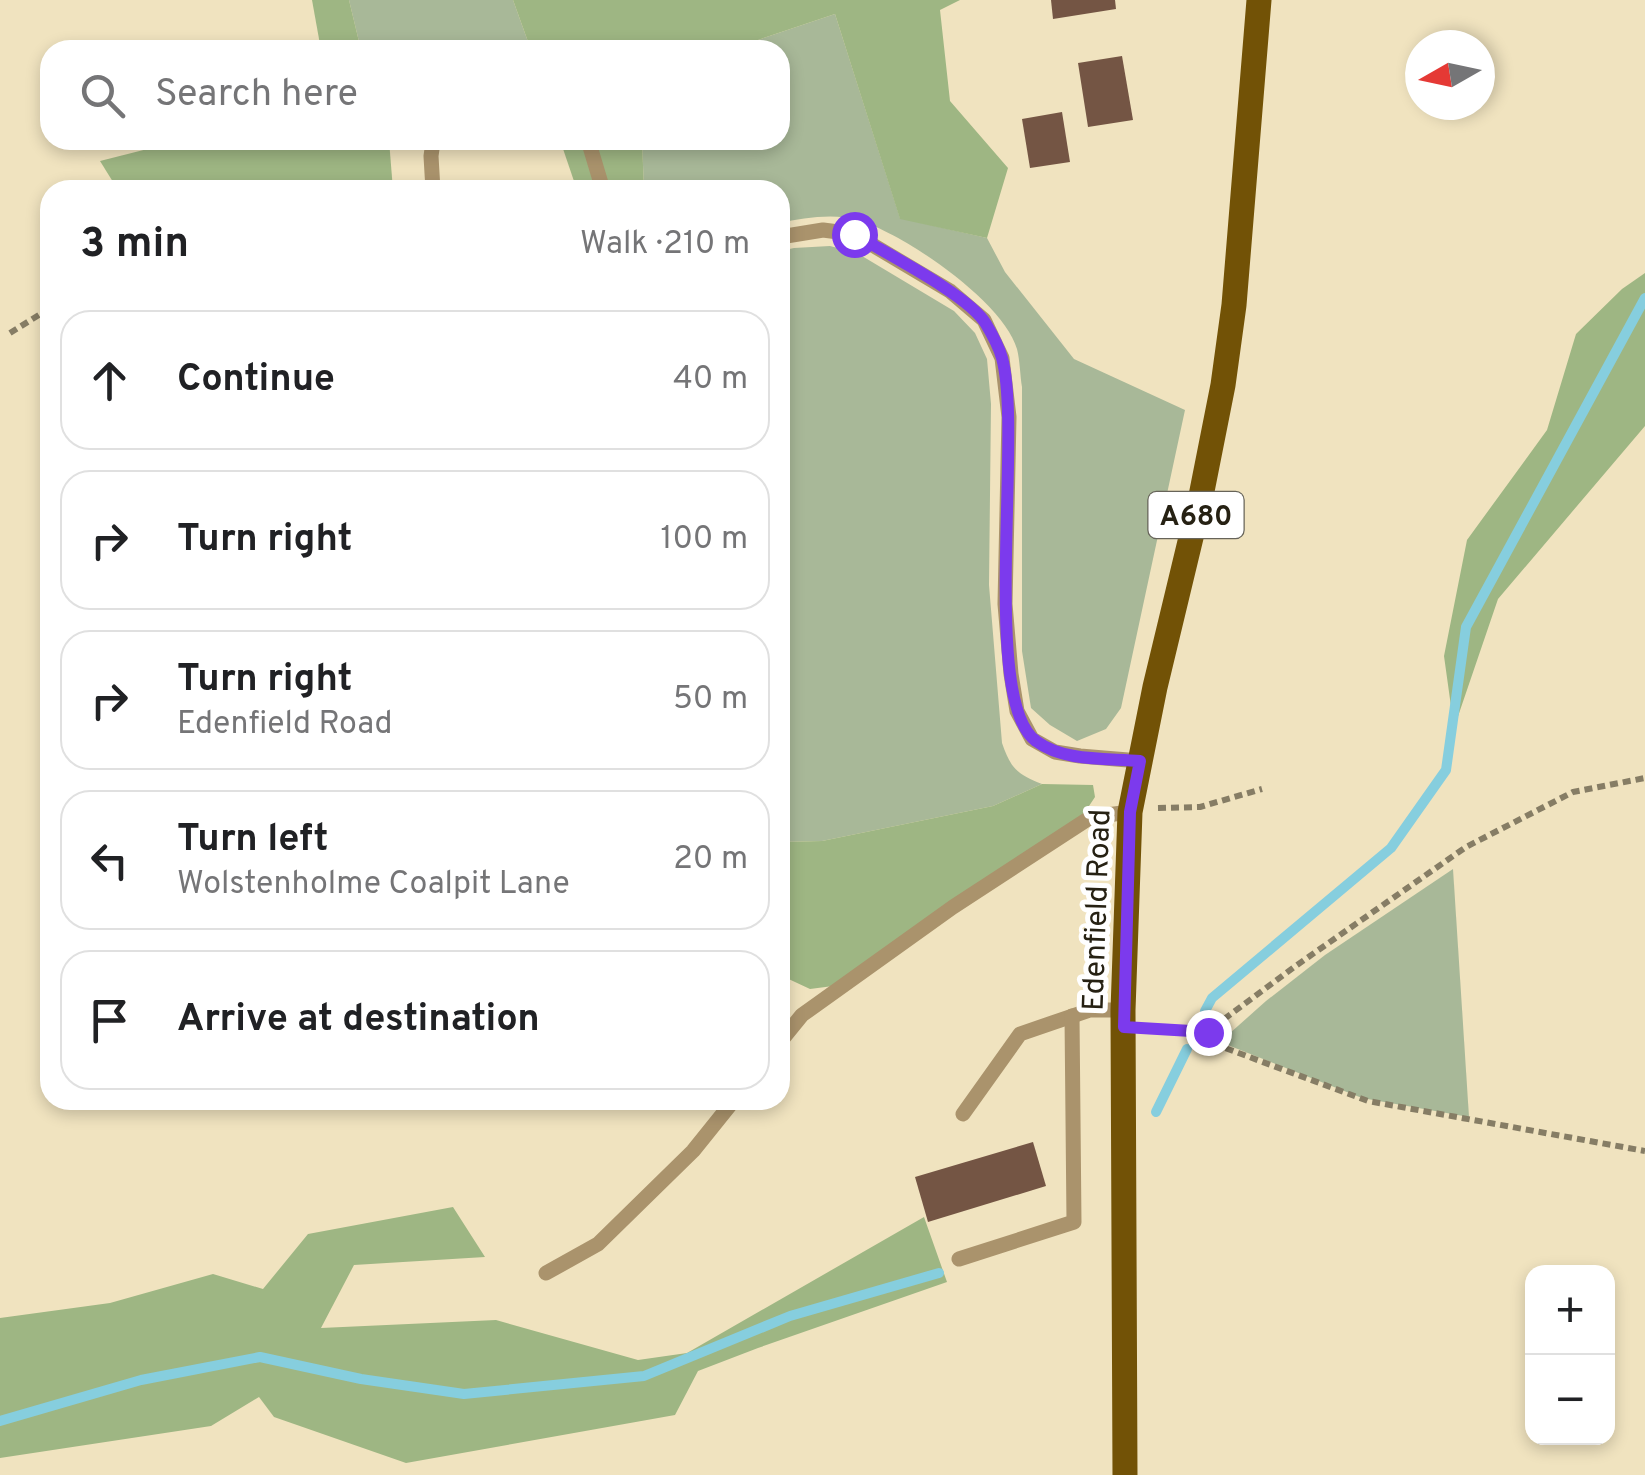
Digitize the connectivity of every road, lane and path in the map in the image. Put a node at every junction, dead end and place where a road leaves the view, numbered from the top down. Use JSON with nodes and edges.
{"nodes":[{"id":1,"x":1259,"y":0,"type":"edge"},
{"id":2,"x":431,"y":150,"type":"edge"},
{"id":3,"x":591,"y":150,"type":"edge"},
{"id":4,"x":432,"y":180,"type":"edge"},
{"id":5,"x":600,"y":180,"type":"edge"},
{"id":6,"x":790,"y":235,"type":"edge"},
{"id":7,"x":40,"y":314,"type":"edge"},
{"id":8,"x":10,"y":333,"type":"dead end"},
{"id":9,"x":1140,"y":761,"type":"junction"},
{"id":10,"x":1645,"y":778,"type":"edge"},
{"id":11,"x":1262,"y":790,"type":"dead end"},
{"id":12,"x":1131,"y":809,"type":"junction"},
{"id":13,"x":1072,"y":1016,"type":"junction"},
{"id":14,"x":1123,"y":1019,"type":"junction"},
{"id":15,"x":790,"y":1030,"type":"edge"},
{"id":16,"x":1208,"y":1032,"type":"junction"},
{"id":17,"x":726,"y":1110,"type":"edge"},
{"id":18,"x":963,"y":1114,"type":"dead end"},
{"id":19,"x":1645,"y":1151,"type":"edge"},
{"id":20,"x":960,"y":1259,"type":"dead end"},
{"id":21,"x":546,"y":1273,"type":"dead end"},
{"id":22,"x":1125,"y":1475,"type":"edge"}],
"edges":[{"from":1,"to":9,"type":"main road","name":"Edenfield Road","number":"A680"},
{"from":2,"to":4,"type":"lane"},
{"from":3,"to":5,"type":"lane"},
{"from":6,"to":9,"type":"lane"},
{"from":7,"to":8,"type":"path"},
{"from":9,"to":12,"type":"main road","name":"Edenfield Road","number":"A680"},
{"from":10,"to":16,"type":"path"},
{"from":11,"to":12,"type":"path"},
{"from":12,"to":14,"type":"main road","name":"Edenfield Road","number":"A680"},
{"from":12,"to":15,"type":"lane"},
{"from":13,"to":14,"type":"lane"},
{"from":13,"to":18,"type":"lane"},
{"from":13,"to":20,"type":"lane"},
{"from":14,"to":16,"type":"path"},
{"from":14,"to":22,"type":"main road","name":"Edenfield Road","number":"A680"},
{"from":16,"to":19,"type":"path"},
{"from":17,"to":21,"type":"lane"}]}
